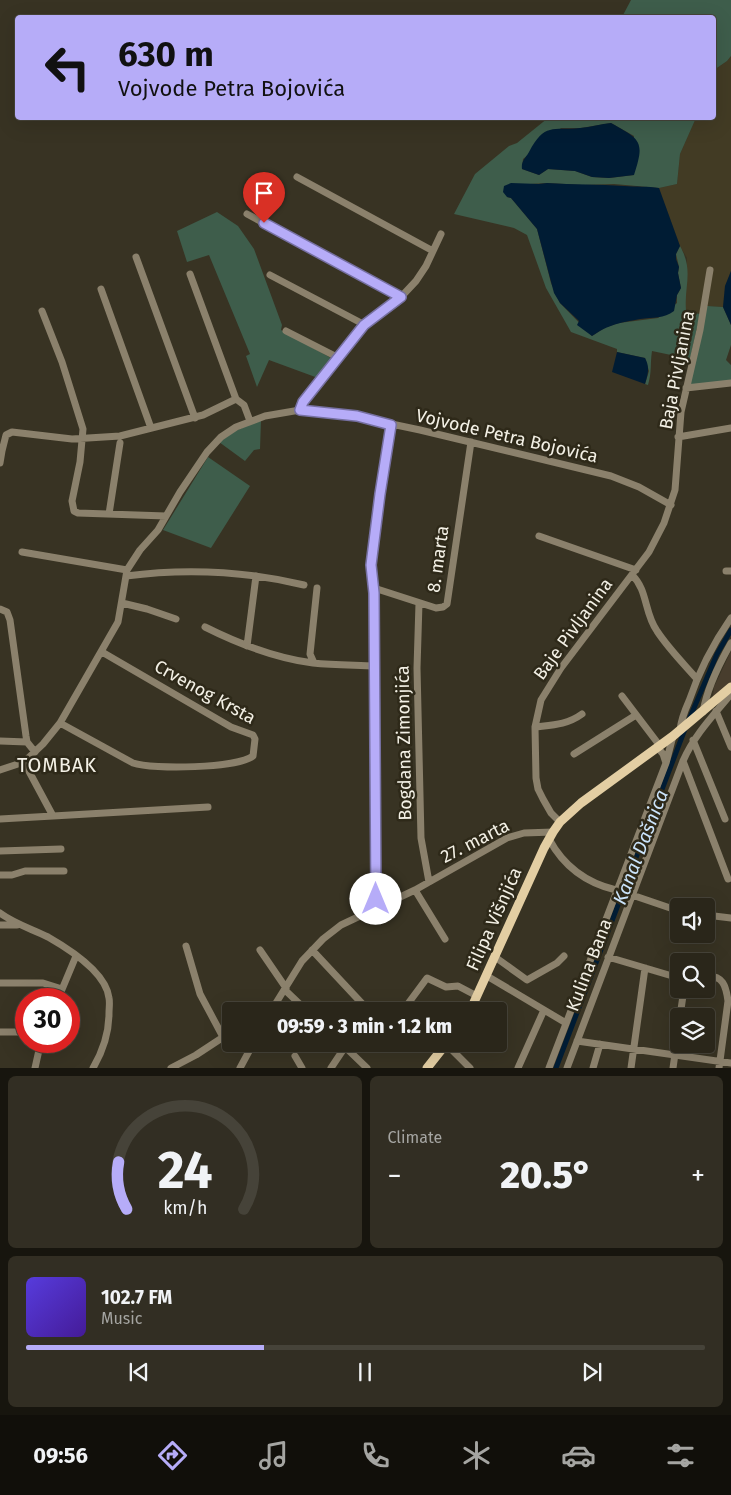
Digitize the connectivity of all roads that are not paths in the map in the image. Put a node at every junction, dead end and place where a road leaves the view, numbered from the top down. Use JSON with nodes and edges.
{"nodes":[{"id":1,"x":297,"y":177,"type":"dead end"},
{"id":2,"x":247,"y":214,"type":"dead end"},
{"id":3,"x":441,"y":234,"type":"dead end"},
{"id":4,"x":433,"y":251,"type":"junction"},
{"id":5,"x":136,"y":257,"type":"dead end"},
{"id":6,"x":710,"y":270,"type":"dead end"},
{"id":7,"x":190,"y":274,"type":"dead end"},
{"id":8,"x":270,"y":275,"type":"dead end"},
{"id":9,"x":101,"y":289,"type":"dead end"},
{"id":10,"x":401,"y":297,"type":"junction"},
{"id":11,"x":42,"y":311,"type":"dead end"},
{"id":12,"x":364,"y":325,"type":"junction"},
{"id":13,"x":286,"y":331,"type":"dead end"},
{"id":14,"x":339,"y":358,"type":"junction"},
{"id":15,"x":731,"y":383,"type":"edge"},
{"id":16,"x":686,"y":388,"type":"junction"},
{"id":17,"x":236,"y":399,"type":"junction"},
{"id":18,"x":300,"y":410,"type":"junction"},
{"id":19,"x":195,"y":418,"type":"junction"},
{"id":20,"x":250,"y":421,"type":"junction"},
{"id":21,"x":391,"y":425,"type":"junction"},
{"id":22,"x":151,"y":428,"type":"junction"},
{"id":23,"x":731,"y":428,"type":"edge"},
{"id":24,"x":678,"y":437,"type":"junction"},
{"id":25,"x":83,"y":438,"type":"junction"},
{"id":26,"x":471,"y":442,"type":"junction"},
{"id":27,"x":120,"y":443,"type":"dead end"},
{"id":28,"x":1,"y":451,"type":"edge"},
{"id":29,"x":0,"y":462,"type":"edge"},
{"id":30,"x":671,"y":505,"type":"junction"},
{"id":31,"x":108,"y":514,"type":"junction"},
{"id":32,"x":166,"y":516,"type":"junction"},
{"id":33,"x":539,"y":536,"type":"dead end"},
{"id":34,"x":22,"y":552,"type":"dead end"},
{"id":35,"x":634,"y":572,"type":"junction"},
{"id":36,"x":127,"y":573,"type":"junction"},
{"id":37,"x":256,"y":576,"type":"junction"},
{"id":38,"x":304,"y":585,"type":"dead end"},
{"id":39,"x":317,"y":588,"type":"dead end"},
{"id":40,"x":374,"y":588,"type":"junction"},
{"id":41,"x":122,"y":603,"type":"junction"},
{"id":42,"x":419,"y":603,"type":"junction"},
{"id":43,"x":0,"y":608,"type":"edge"},
{"id":44,"x":731,"y":618,"type":"edge"},
{"id":45,"x":176,"y":619,"type":"dead end"},
{"id":46,"x":205,"y":627,"type":"dead end"},
{"id":47,"x":731,"y":643,"type":"edge"},
{"id":48,"x":247,"y":646,"type":"junction"},
{"id":49,"x":102,"y":652,"type":"junction"},
{"id":50,"x":314,"y":663,"type":"junction"},
{"id":51,"x":375,"y":666,"type":"junction"},
{"id":52,"x":697,"y":679,"type":"junction"},
{"id":53,"x":731,"y":687,"type":"edge"},
{"id":54,"x":622,"y":696,"type":"dead end"},
{"id":55,"x":730,"y":697,"type":"edge"},
{"id":56,"x":716,"y":711,"type":"junction"},
{"id":57,"x":582,"y":714,"type":"dead end"},
{"id":58,"x":636,"y":714,"type":"junction"},
{"id":59,"x":704,"y":717,"type":"junction"},
{"id":60,"x":60,"y":723,"type":"junction"},
{"id":61,"x":535,"y":727,"type":"junction"},
{"id":62,"x":677,"y":733,"type":"junction"},
{"id":63,"x":693,"y":740,"type":"junction"},
{"id":64,"x":0,"y":741,"type":"edge"},
{"id":65,"x":27,"y":742,"type":"junction"},
{"id":66,"x":659,"y":747,"type":"junction"},
{"id":67,"x":731,"y":747,"type":"edge"},
{"id":68,"x":35,"y":752,"type":"junction"},
{"id":69,"x":574,"y":754,"type":"dead end"},
{"id":70,"x":683,"y":761,"type":"junction"},
{"id":71,"x":24,"y":762,"type":"junction"},
{"id":72,"x":666,"y":763,"type":"junction"},
{"id":73,"x":0,"y":770,"type":"edge"},
{"id":74,"x":208,"y":807,"type":"dead end"},
{"id":75,"x":53,"y":816,"type":"junction"},
{"id":76,"x":0,"y":819,"type":"edge"},
{"id":77,"x":725,"y":819,"type":"dead end"},
{"id":78,"x":560,"y":822,"type":"junction"},
{"id":79,"x":551,"y":836,"type":"junction"},
{"id":80,"x":61,"y":849,"type":"dead end"},
{"id":81,"x":0,"y":851,"type":"edge"},
{"id":82,"x":64,"y":872,"type":"dead end"},
{"id":83,"x":0,"y":875,"type":"edge"},
{"id":84,"x":728,"y":879,"type":"dead end"},
{"id":85,"x":428,"y":882,"type":"junction"},
{"id":86,"x":415,"y":890,"type":"junction"},
{"id":87,"x":616,"y":890,"type":"junction"},
{"id":88,"x":632,"y":895,"type":"junction"},
{"id":89,"x":670,"y":908,"type":"edge"},
{"id":90,"x":376,"y":910,"type":"junction"},
{"id":91,"x":0,"y":913,"type":"edge"},
{"id":92,"x":715,"y":916,"type":"edge"},
{"id":93,"x":731,"y":918,"type":"edge"},
{"id":94,"x":0,"y":925,"type":"edge"},
{"id":95,"x":19,"y":925,"type":"junction"},
{"id":96,"x":445,"y":939,"type":"dead end"},
{"id":97,"x":186,"y":946,"type":"dead end"},
{"id":98,"x":260,"y":950,"type":"dead end"},
{"id":99,"x":312,"y":950,"type":"junction"},
{"id":100,"x":76,"y":956,"type":"junction"},
{"id":101,"x":564,"y":956,"type":"dead end"},
{"id":102,"x":608,"y":956,"type":"junction"},
{"id":103,"x":495,"y":957,"type":"junction"},
{"id":104,"x":645,"y":968,"type":"junction"},
{"id":105,"x":670,"y":975,"type":"edge"},
{"id":106,"x":487,"y":976,"type":"junction"},
{"id":107,"x":715,"y":976,"type":"edge"},
{"id":108,"x":0,"y":983,"type":"edge"},
{"id":109,"x":59,"y":988,"type":"edge"},
{"id":110,"x":62,"y":988,"type":"edge"},
{"id":111,"x":285,"y":989,"type":"junction"},
{"id":112,"x":477,"y":996,"type":"junction"},
{"id":113,"x":277,"y":1002,"type":"edge"},
{"id":114,"x":298,"y":1002,"type":"edge"},
{"id":115,"x":361,"y":1002,"type":"edge"},
{"id":116,"x":409,"y":1002,"type":"edge"},
{"id":117,"x":474,"y":1002,"type":"edge"},
{"id":118,"x":544,"y":1010,"type":"junction"},
{"id":119,"x":566,"y":1023,"type":"junction"},
{"id":120,"x":0,"y":1032,"type":"edge"},
{"id":121,"x":15,"y":1032,"type":"edge"},
{"id":122,"x":222,"y":1036,"type":"edge"},
{"id":123,"x":222,"y":1039,"type":"edge"},
{"id":124,"x":577,"y":1041,"type":"junction"},
{"id":125,"x":600,"y":1044,"type":"junction"},
{"id":126,"x":634,"y":1049,"type":"junction"},
{"id":127,"x":249,"y":1052,"type":"edge"},
{"id":128,"x":339,"y":1052,"type":"edge"},
{"id":129,"x":350,"y":1052,"type":"edge"},
{"id":130,"x":440,"y":1052,"type":"edge"},
{"id":131,"x":454,"y":1052,"type":"edge"},
{"id":132,"x":38,"y":1053,"type":"edge"},
{"id":133,"x":675,"y":1055,"type":"junction"},
{"id":134,"x":295,"y":1056,"type":"dead end"},
{"id":135,"x":731,"y":1064,"type":"edge"},
{"id":136,"x":720,"y":1065,"type":"edge"},
{"id":137,"x":35,"y":1068,"type":"edge"},
{"id":138,"x":93,"y":1068,"type":"edge"},
{"id":139,"x":171,"y":1068,"type":"edge"},
{"id":140,"x":240,"y":1068,"type":"edge"},
{"id":141,"x":302,"y":1068,"type":"edge"},
{"id":142,"x":331,"y":1068,"type":"edge"},
{"id":143,"x":367,"y":1068,"type":"edge"},
{"id":144,"x":427,"y":1068,"type":"edge"},
{"id":145,"x":470,"y":1068,"type":"edge"},
{"id":146,"x":518,"y":1068,"type":"edge"},
{"id":147,"x":549,"y":1068,"type":"edge"},
{"id":148,"x":567,"y":1068,"type":"edge"},
{"id":149,"x":593,"y":1068,"type":"edge"},
{"id":150,"x":631,"y":1068,"type":"edge"},
{"id":151,"x":673,"y":1068,"type":"edge"}],
"edges":[{"from":1,"to":4,"type":"street"},
{"from":2,"to":10,"type":"street"},
{"from":3,"to":4,"type":"street"},
{"from":4,"to":10,"type":"street"},
{"from":5,"to":19,"type":"street"},
{"from":6,"to":16,"type":"street","name":"Baja Pivljanina"},
{"from":7,"to":17,"type":"street"},
{"from":8,"to":12,"type":"street"},
{"from":9,"to":22,"type":"street"},
{"from":10,"to":12,"type":"street"},
{"from":11,"to":25,"type":"street"},
{"from":12,"to":14,"type":"street"},
{"from":13,"to":14,"type":"street"},
{"from":14,"to":18,"type":"street"},
{"from":15,"to":16,"type":"street"},
{"from":16,"to":24,"type":"street","name":"Baja Pivljanina"},
{"from":17,"to":19,"type":"street"},
{"from":17,"to":20,"type":"street"},
{"from":18,"to":20,"type":"street","name":"Vojvode Petra Bojovića"},
{"from":18,"to":21,"type":"street","name":"Vojvode Petra Bojovića"},
{"from":19,"to":22,"type":"street"},
{"from":20,"to":32,"type":"street","name":"Vojvode Petra Bojovića"},
{"from":21,"to":26,"type":"street","name":"Vojvode Petra Bojovića"},
{"from":21,"to":40,"type":"street"},
{"from":22,"to":25,"type":"street"},
{"from":23,"to":24,"type":"street"},
{"from":24,"to":30,"type":"street","name":"Baja Pivljanina"},
{"from":25,"to":28,"type":"street"},
{"from":25,"to":31,"type":"street"},
{"from":26,"to":30,"type":"street","name":"Vojvode Petra Bojovića"},
{"from":26,"to":42,"type":"street","name":"8. marta"},
{"from":27,"to":31,"type":"street"},
{"from":28,"to":29,"type":"street"},
{"from":30,"to":35,"type":"street","name":"Baje Pivljanina"},
{"from":31,"to":32,"type":"street"},
{"from":32,"to":36,"type":"street","name":"Vojvode Petra Bojovića"},
{"from":33,"to":35,"type":"street","name":"Baje Pivljanina"},
{"from":34,"to":36,"type":"street"},
{"from":35,"to":52,"type":"street"},
{"from":35,"to":61,"type":"street","name":"Baje Pivljanina"},
{"from":36,"to":37,"type":"street"},
{"from":36,"to":41,"type":"street","name":"Vojvode Petra Bojovića"},
{"from":37,"to":38,"type":"street"},
{"from":37,"to":48,"type":"street"},
{"from":39,"to":50,"type":"street"},
{"from":40,"to":42,"type":"street","name":"8. marta"},
{"from":40,"to":51,"type":"street"},
{"from":41,"to":45,"type":"street"},
{"from":41,"to":49,"type":"street","name":"Vojvode Petra Bojovića"},
{"from":42,"to":85,"type":"street","name":"Bogdana Zimonjića"},
{"from":43,"to":65,"type":"street"},
{"from":44,"to":52,"type":"street"},
{"from":46,"to":48,"type":"street"},
{"from":47,"to":59,"type":"street"},
{"from":48,"to":50,"type":"street"},
{"from":49,"to":60,"type":"street","name":"Vojvode Petra Bojovića"},
{"from":49,"to":60,"type":"street","name":"Crvenog Krsta"},
{"from":50,"to":51,"type":"street"},
{"from":51,"to":90,"type":"street"},
{"from":52,"to":62,"type":"street"},
{"from":53,"to":59,"type":"main road","name":"Filipa Višnjića"},
{"from":54,"to":58,"type":"street"},
{"from":55,"to":56,"type":"street","name":"Kulina Bana"},
{"from":56,"to":59,"type":"street","name":"Kulina Bana"},
{"from":56,"to":67,"type":"street"},
{"from":57,"to":61,"type":"street"},
{"from":58,"to":66,"type":"street"},
{"from":58,"to":69,"type":"street"},
{"from":59,"to":62,"type":"main road","name":"Filipa Višnjića"},
{"from":59,"to":63,"type":"street","name":"Kulina Bana"},
{"from":60,"to":68,"type":"street","name":"Vojvode Petra Bojovića"},
{"from":61,"to":78,"type":"street","name":"Baje Pivljanina"},
{"from":62,"to":66,"type":"main road","name":"Filipa Višnjića"},
{"from":62,"to":72,"type":"street"},
{"from":63,"to":70,"type":"street","name":"Kulina Bana"},
{"from":63,"to":77,"type":"street"},
{"from":64,"to":65,"type":"street"},
{"from":65,"to":68,"type":"street"},
{"from":66,"to":72,"type":"street"},
{"from":66,"to":78,"type":"main road","name":"Filipa Višnjića"},
{"from":68,"to":71,"type":"street","name":"Vojvode Petra Bojovića"},
{"from":70,"to":84,"type":"street"},
{"from":70,"to":88,"type":"street","name":"Kulina Bana"},
{"from":71,"to":73,"type":"street","name":"Vojvode Petra Bojovića"},
{"from":71,"to":75,"type":"street"},
{"from":72,"to":87,"type":"street"},
{"from":74,"to":75,"type":"street"},
{"from":75,"to":76,"type":"street"},
{"from":78,"to":79,"type":"main road","name":"Filipa Višnjića"},
{"from":79,"to":85,"type":"street","name":"27. marta"},
{"from":79,"to":87,"type":"street"},
{"from":79,"to":103,"type":"main road","name":"Filipa Višnjića"},
{"from":80,"to":81,"type":"street"},
{"from":82,"to":83,"type":"street"},
{"from":85,"to":86,"type":"street","name":"27. marta"},
{"from":86,"to":90,"type":"street","name":"27. marta"},
{"from":86,"to":96,"type":"street"},
{"from":87,"to":119,"type":"street"},
{"from":88,"to":89,"type":"street"},
{"from":88,"to":102,"type":"street","name":"Kulina Bana"},
{"from":90,"to":99,"type":"street","name":"27. marta"},
{"from":91,"to":95,"type":"street"},
{"from":92,"to":93,"type":"street"},
{"from":94,"to":95,"type":"street"},
{"from":95,"to":100,"type":"street"},
{"from":97,"to":122,"type":"street"},
{"from":98,"to":111,"type":"street"},
{"from":99,"to":111,"type":"street","name":"27. marta"},
{"from":99,"to":115,"type":"street"},
{"from":100,"to":110,"type":"street"},
{"from":100,"to":138,"type":"street"},
{"from":101,"to":103,"type":"street"},
{"from":102,"to":104,"type":"street"},
{"from":102,"to":124,"type":"street","name":"Kulina Bana"},
{"from":103,"to":106,"type":"main road","name":"Filipa Višnjića"},
{"from":104,"to":105,"type":"street"},
{"from":104,"to":126,"type":"street"},
{"from":106,"to":112,"type":"main road","name":"Filipa Višnjića"},
{"from":106,"to":118,"type":"street"},
{"from":107,"to":136,"type":"street"},
{"from":108,"to":109,"type":"street"},
{"from":111,"to":113,"type":"street","name":"27. marta"},
{"from":111,"to":114,"type":"street"},
{"from":112,"to":116,"type":"street"},
{"from":112,"to":117,"type":"main road","name":"Filipa Višnjića"},
{"from":118,"to":119,"type":"street"},
{"from":118,"to":146,"type":"street"},
{"from":119,"to":147,"type":"street"},
{"from":120,"to":121,"type":"street"},
{"from":123,"to":139,"type":"street"},
{"from":124,"to":125,"type":"street"},
{"from":124,"to":148,"type":"street","name":"Kulina Bana"},
{"from":125,"to":126,"type":"street"},
{"from":125,"to":149,"type":"street"},
{"from":126,"to":133,"type":"street"},
{"from":126,"to":150,"type":"street"},
{"from":127,"to":140,"type":"street"},
{"from":128,"to":142,"type":"street"},
{"from":129,"to":143,"type":"street"},
{"from":130,"to":144,"type":"main road"},
{"from":131,"to":145,"type":"street"},
{"from":132,"to":137,"type":"street"},
{"from":133,"to":136,"type":"street"},
{"from":133,"to":151,"type":"street"},
{"from":134,"to":141,"type":"street"},
{"from":135,"to":136,"type":"street"}]}
